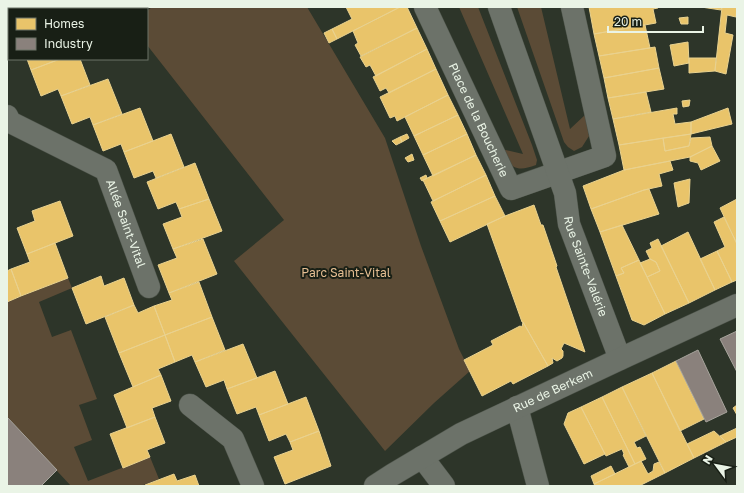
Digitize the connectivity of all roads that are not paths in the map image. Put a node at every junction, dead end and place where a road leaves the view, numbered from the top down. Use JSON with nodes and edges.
{"nodes":[{"id":1,"x":425,"y":7,"type":"edge"},
{"id":2,"x":499,"y":7,"type":"edge"},
{"id":3,"x":572,"y":7,"type":"edge"},
{"id":4,"x":8,"y":123,"type":"edge"},
{"id":5,"x":558,"y":172,"type":"junction"},
{"id":6,"x":149,"y":287,"type":"dead end"},
{"id":7,"x":737,"y":305,"type":"edge"},
{"id":8,"x":620,"y":359,"type":"junction"},
{"id":9,"x":190,"y":405,"type":"dead end"},
{"id":10,"x":517,"y":407,"type":"junction"},
{"id":11,"x":422,"y":457,"type":"junction"},
{"id":12,"x":253,"y":486,"type":"edge"},
{"id":13,"x":375,"y":486,"type":"edge"},
{"id":14,"x":444,"y":486,"type":"edge"},
{"id":15,"x":538,"y":486,"type":"edge"}],
"edges":[{"from":1,"to":5,"type":"street","name":"Place de la Boucherie"},
{"from":2,"to":5,"type":"street"},
{"from":3,"to":5,"type":"street","name":"Place de la Boucherie"},
{"from":4,"to":6,"type":"street","name":"Allée Saint-Vital"},
{"from":5,"to":8,"type":"street","name":"Rue Sainte-Valérie"},
{"from":7,"to":8,"type":"street","name":"Rue de Berkem"},
{"from":8,"to":10,"type":"street","name":"Rue de Berkem"},
{"from":9,"to":12,"type":"street"},
{"from":10,"to":11,"type":"street","name":"Rue de Berkem"},
{"from":10,"to":15,"type":"street"},
{"from":11,"to":13,"type":"street","name":"Rue de Berkem"},
{"from":11,"to":14,"type":"street"}]}
